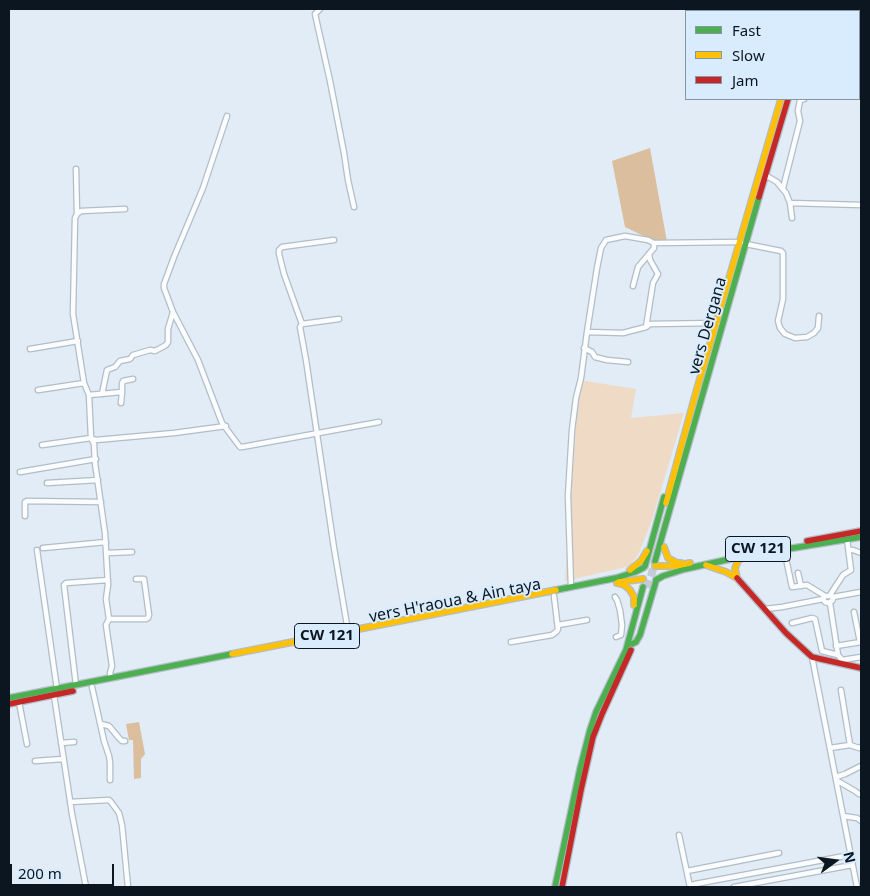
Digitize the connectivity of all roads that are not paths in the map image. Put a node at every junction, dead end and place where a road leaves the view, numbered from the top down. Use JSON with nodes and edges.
{"nodes":[{"id":1,"x":320,"y":9,"type":"edge"},
{"id":2,"x":781,"y":100,"type":"edge"},
{"id":3,"x":788,"y":100,"type":"edge"},
{"id":4,"x":800,"y":100,"type":"edge"},
{"id":5,"x":227,"y":116,"type":"dead end"},
{"id":6,"x":76,"y":169,"type":"dead end"},
{"id":7,"x":765,"y":175,"type":"junction"},
{"id":8,"x":782,"y":188,"type":"junction"},
{"id":9,"x":790,"y":203,"type":"junction"},
{"id":10,"x":861,"y":204,"type":"edge"},
{"id":11,"x":354,"y":207,"type":"dead end"},
{"id":12,"x":125,"y":209,"type":"dead end"},
{"id":13,"x":76,"y":214,"type":"junction"},
{"id":14,"x":792,"y":218,"type":"dead end"},
{"id":15,"x":334,"y":240,"type":"dead end"},
{"id":16,"x":654,"y":243,"type":"junction"},
{"id":17,"x":743,"y":243,"type":"junction"},
{"id":18,"x":649,"y":254,"type":"junction"},
{"id":19,"x":632,"y":286,"type":"dead end"},
{"id":20,"x":173,"y":312,"type":"junction"},
{"id":21,"x":819,"y":316,"type":"dead end"},
{"id":22,"x":339,"y":319,"type":"dead end"},
{"id":23,"x":717,"y":323,"type":"junction"},
{"id":24,"x":302,"y":324,"type":"junction"},
{"id":25,"x":646,"y":327,"type":"junction"},
{"id":26,"x":587,"y":332,"type":"junction"},
{"id":27,"x":78,"y":342,"type":"junction"},
{"id":28,"x":584,"y":348,"type":"junction"},
{"id":29,"x":30,"y":349,"type":"dead end"},
{"id":30,"x":628,"y":362,"type":"dead end"},
{"id":31,"x":133,"y":379,"type":"dead end"},
{"id":32,"x":84,"y":383,"type":"junction"},
{"id":33,"x":38,"y":390,"type":"dead end"},
{"id":34,"x":122,"y":392,"type":"junction"},
{"id":35,"x":102,"y":394,"type":"junction"},
{"id":36,"x":89,"y":395,"type":"junction"},
{"id":37,"x":121,"y":404,"type":"dead end"},
{"id":38,"x":379,"y":422,"type":"dead end"},
{"id":39,"x":226,"y":426,"type":"junction"},
{"id":40,"x":317,"y":434,"type":"junction"},
{"id":41,"x":91,"y":438,"type":"junction"},
{"id":42,"x":42,"y":445,"type":"dead end"},
{"id":43,"x":96,"y":459,"type":"junction"},
{"id":44,"x":20,"y":472,"type":"dead end"},
{"id":45,"x":98,"y":480,"type":"junction"},
{"id":46,"x":678,"y":480,"type":"junction"},
{"id":47,"x":47,"y":483,"type":"dead end"},
{"id":48,"x":669,"y":492,"type":"junction"},
{"id":49,"x":101,"y":502,"type":"junction"},
{"id":50,"x":25,"y":516,"type":"dead end"},
{"id":51,"x":861,"y":531,"type":"edge"},
{"id":52,"x":653,"y":536,"type":"junction"},
{"id":53,"x":861,"y":537,"type":"edge"},
{"id":54,"x":848,"y":539,"type":"junction"},
{"id":55,"x":106,"y":542,"type":"junction"},
{"id":56,"x":664,"y":546,"type":"junction"},
{"id":57,"x":43,"y":548,"type":"dead end"},
{"id":58,"x":37,"y":550,"type":"dead end"},
{"id":59,"x":784,"y":550,"type":"junction"},
{"id":60,"x":850,"y":550,"type":"junction"},
{"id":61,"x":132,"y":552,"type":"dead end"},
{"id":62,"x":861,"y":552,"type":"edge"},
{"id":63,"x":107,"y":553,"type":"junction"},
{"id":64,"x":744,"y":556,"type":"junction"},
{"id":65,"x":688,"y":563,"type":"junction"},
{"id":66,"x":656,"y":565,"type":"junction"},
{"id":67,"x":706,"y":565,"type":"junction"},
{"id":68,"x":644,"y":567,"type":"junction"},
{"id":69,"x":676,"y":572,"type":"junction"},
{"id":70,"x":798,"y":573,"type":"dead end"},
{"id":71,"x":737,"y":578,"type":"junction"},
{"id":72,"x":136,"y":579,"type":"dead end"},
{"id":73,"x":642,"y":579,"type":"junction"},
{"id":74,"x":108,"y":580,"type":"junction"},
{"id":75,"x":656,"y":580,"type":"junction"},
{"id":76,"x":612,"y":581,"type":"junction"},
{"id":77,"x":801,"y":586,"type":"junction"},
{"id":78,"x":570,"y":587,"type":"junction"},
{"id":79,"x":861,"y":592,"type":"edge"},
{"id":80,"x":554,"y":596,"type":"junction"},
{"id":81,"x":615,"y":597,"type":"dead end"},
{"id":82,"x":828,"y":597,"type":"junction"},
{"id":83,"x":650,"y":602,"type":"junction"},
{"id":84,"x":830,"y":603,"type":"junction"},
{"id":85,"x":634,"y":605,"type":"junction"},
{"id":86,"x":765,"y":609,"type":"junction"},
{"id":87,"x":854,"y":612,"type":"dead end"},
{"id":88,"x":109,"y":618,"type":"junction"},
{"id":89,"x":587,"y":620,"type":"dead end"},
{"id":90,"x":792,"y":622,"type":"dead end"},
{"id":91,"x":558,"y":625,"type":"junction"},
{"id":92,"x":625,"y":626,"type":"junction"},
{"id":93,"x":348,"y":631,"type":"junction"},
{"id":94,"x":616,"y":637,"type":"dead end"},
{"id":95,"x":511,"y":642,"type":"dead end"},
{"id":96,"x":861,"y":642,"type":"edge"},
{"id":97,"x":632,"y":644,"type":"junction"},
{"id":98,"x":836,"y":646,"type":"junction"},
{"id":99,"x":626,"y":650,"type":"junction"},
{"id":100,"x":838,"y":655,"type":"junction"},
{"id":101,"x":861,"y":656,"type":"edge"},
{"id":102,"x":812,"y":657,"type":"junction"},
{"id":103,"x":861,"y":668,"type":"edge"},
{"id":104,"x":111,"y":678,"type":"junction"},
{"id":105,"x":76,"y":685,"type":"junction"},
{"id":106,"x":92,"y":687,"type":"junction"},
{"id":107,"x":840,"y":690,"type":"dead end"},
{"id":108,"x":55,"y":692,"type":"junction"},
{"id":109,"x":9,"y":698,"type":"edge"},
{"id":110,"x":19,"y":702,"type":"junction"},
{"id":111,"x":9,"y":704,"type":"edge"},
{"id":112,"x":101,"y":724,"type":"junction"},
{"id":113,"x":125,"y":741,"type":"dead end"},
{"id":114,"x":74,"y":742,"type":"dead end"},
{"id":115,"x":61,"y":743,"type":"junction"},
{"id":116,"x":27,"y":744,"type":"dead end"},
{"id":117,"x":850,"y":745,"type":"junction"},
{"id":118,"x":861,"y":747,"type":"edge"},
{"id":119,"x":830,"y":748,"type":"junction"},
{"id":120,"x":64,"y":759,"type":"junction"},
{"id":121,"x":35,"y":761,"type":"dead end"},
{"id":122,"x":861,"y":766,"type":"edge"},
{"id":123,"x":836,"y":778,"type":"junction"},
{"id":124,"x":110,"y":780,"type":"dead end"},
{"id":125,"x":859,"y":794,"type":"dead end"},
{"id":126,"x":70,"y":802,"type":"junction"},
{"id":127,"x":843,"y":816,"type":"junction"},
{"id":128,"x":861,"y":821,"type":"edge"},
{"id":129,"x":679,"y":835,"type":"dead end"},
{"id":130,"x":779,"y":853,"type":"dead end"},
{"id":131,"x":850,"y":855,"type":"junction"},
{"id":132,"x":852,"y":865,"type":"junction"},
{"id":133,"x":687,"y":871,"type":"junction"},
{"id":134,"x":690,"y":886,"type":"edge"},
{"id":135,"x":86,"y":887,"type":"edge"},
{"id":136,"x":128,"y":887,"type":"edge"},
{"id":137,"x":555,"y":887,"type":"edge"},
{"id":138,"x":562,"y":887,"type":"edge"},
{"id":139,"x":734,"y":887,"type":"edge"},
{"id":140,"x":857,"y":887,"type":"edge"}],
"edges":[{"from":1,"to":11,"type":"street"},
{"from":2,"to":17,"type":"main road"},
{"from":3,"to":7,"type":"main road","name":"vers Dergana"},
{"from":4,"to":8,"type":"street"},
{"from":5,"to":20,"type":"street"},
{"from":6,"to":13,"type":"street"},
{"from":7,"to":8,"type":"street"},
{"from":7,"to":17,"type":"main road","name":"vers Dergana"},
{"from":8,"to":9,"type":"street"},
{"from":9,"to":10,"type":"street"},
{"from":9,"to":14,"type":"street"},
{"from":12,"to":13,"type":"street"},
{"from":13,"to":27,"type":"street"},
{"from":15,"to":24,"type":"street"},
{"from":16,"to":17,"type":"street"},
{"from":16,"to":18,"type":"street"},
{"from":16,"to":26,"type":"street"},
{"from":17,"to":21,"type":"street"},
{"from":17,"to":23,"type":"main road"},
{"from":17,"to":46,"type":"main road","name":"vers Dergana"},
{"from":18,"to":19,"type":"street"},
{"from":18,"to":25,"type":"street"},
{"from":20,"to":35,"type":"street"},
{"from":20,"to":39,"type":"street"},
{"from":22,"to":24,"type":"street"},
{"from":23,"to":25,"type":"street"},
{"from":23,"to":48,"type":"main road"},
{"from":24,"to":40,"type":"street"},
{"from":25,"to":26,"type":"street"},
{"from":26,"to":28,"type":"street"},
{"from":27,"to":29,"type":"street"},
{"from":27,"to":32,"type":"street"},
{"from":28,"to":30,"type":"street"},
{"from":28,"to":78,"type":"street"},
{"from":31,"to":34,"type":"street"},
{"from":32,"to":33,"type":"street"},
{"from":32,"to":36,"type":"street"},
{"from":34,"to":35,"type":"street"},
{"from":34,"to":37,"type":"street"},
{"from":35,"to":36,"type":"street"},
{"from":36,"to":41,"type":"street"},
{"from":38,"to":40,"type":"street"},
{"from":39,"to":40,"type":"street"},
{"from":39,"to":41,"type":"street"},
{"from":40,"to":93,"type":"street"},
{"from":41,"to":42,"type":"street"},
{"from":41,"to":43,"type":"street"},
{"from":43,"to":44,"type":"street"},
{"from":43,"to":45,"type":"street"},
{"from":45,"to":47,"type":"street"},
{"from":45,"to":49,"type":"street"},
{"from":46,"to":56,"type":"main road"},
{"from":46,"to":66,"type":"main road","name":"vers Dergana"},
{"from":48,"to":52,"type":"main road"},
{"from":48,"to":66,"type":"main road"},
{"from":49,"to":50,"type":"street"},
{"from":49,"to":55,"type":"street"},
{"from":51,"to":65,"type":"main road","number":"CW 121"},
{"from":52,"to":68,"type":"main road"},
{"from":52,"to":76,"type":"main road"},
{"from":53,"to":54,"type":"main road"},
{"from":54,"to":59,"type":"main road"},
{"from":54,"to":60,"type":"street"},
{"from":55,"to":57,"type":"street"},
{"from":55,"to":63,"type":"street"},
{"from":56,"to":65,"type":"main road"},
{"from":56,"to":66,"type":"main road"},
{"from":58,"to":108,"type":"street"},
{"from":59,"to":64,"type":"main road"},
{"from":59,"to":77,"type":"street"},
{"from":60,"to":62,"type":"street"},
{"from":60,"to":82,"type":"street"},
{"from":61,"to":63,"type":"street"},
{"from":63,"to":74,"type":"street"},
{"from":64,"to":67,"type":"main road"},
{"from":64,"to":71,"type":"main road"},
{"from":65,"to":66,"type":"main road","number":"CW 121"},
{"from":66,"to":68,"type":"main road"},
{"from":66,"to":75,"type":"main road"},
{"from":67,"to":69,"type":"main road"},
{"from":67,"to":71,"type":"main road"},
{"from":68,"to":73,"type":"main road"},
{"from":68,"to":76,"type":"main road","number":"CW 121"},
{"from":69,"to":75,"type":"main road"},
{"from":69,"to":83,"type":"main road"},
{"from":70,"to":77,"type":"street"},
{"from":71,"to":86,"type":"main road"},
{"from":72,"to":88,"type":"street"},
{"from":73,"to":75,"type":"main road"},
{"from":73,"to":76,"type":"main road","name":"vers H'raoua & Ain taya"},
{"from":73,"to":85,"type":"main road"},
{"from":74,"to":88,"type":"street"},
{"from":74,"to":105,"type":"street"},
{"from":75,"to":83,"type":"main road"},
{"from":76,"to":78,"type":"main road","number":"CW 121"},
{"from":76,"to":80,"type":"main road","name":"vers H'raoua & Ain taya"},
{"from":76,"to":85,"type":"main road"},
{"from":77,"to":82,"type":"street"},
{"from":78,"to":93,"type":"main road","number":"CW 121"},
{"from":79,"to":82,"type":"street"},
{"from":80,"to":91,"type":"street"},
{"from":80,"to":106,"type":"main road","name":"vers H'raoua & Ain taya"},
{"from":81,"to":92,"type":"street"},
{"from":82,"to":84,"type":"street"},
{"from":82,"to":84,"type":"street"},
{"from":82,"to":86,"type":"street"},
{"from":83,"to":97,"type":"main road"},
{"from":84,"to":98,"type":"street"},
{"from":85,"to":92,"type":"main road"},
{"from":86,"to":102,"type":"main road"},
{"from":87,"to":96,"type":"street"},
{"from":88,"to":104,"type":"street"},
{"from":89,"to":91,"type":"street"},
{"from":90,"to":100,"type":"street"},
{"from":91,"to":95,"type":"street"},
{"from":92,"to":94,"type":"street"},
{"from":92,"to":99,"type":"main road"},
{"from":93,"to":104,"type":"main road","number":"CW 121"},
{"from":96,"to":98,"type":"street"},
{"from":97,"to":99,"type":"main road"},
{"from":97,"to":138,"type":"main road"},
{"from":98,"to":100,"type":"street"},
{"from":99,"to":137,"type":"main road"},
{"from":100,"to":101,"type":"street"},
{"from":102,"to":103,"type":"main road"},
{"from":102,"to":119,"type":"street"},
{"from":104,"to":105,"type":"main road","number":"CW 121"},
{"from":105,"to":108,"type":"main road","number":"CW 121"},
{"from":106,"to":108,"type":"main road","name":"vers H'raoua & Ain taya"},
{"from":106,"to":112,"type":"street"},
{"from":107,"to":117,"type":"street"},
{"from":108,"to":109,"type":"main road","number":"CW 121"},
{"from":108,"to":110,"type":"main road","name":"vers H'raoua & Ain taya"},
{"from":108,"to":115,"type":"street"},
{"from":110,"to":111,"type":"main road","name":"vers H'raoua & Ain taya"},
{"from":110,"to":116,"type":"street"},
{"from":112,"to":113,"type":"street"},
{"from":112,"to":124,"type":"street"},
{"from":114,"to":115,"type":"street"},
{"from":115,"to":120,"type":"street"},
{"from":117,"to":118,"type":"street"},
{"from":117,"to":119,"type":"street"},
{"from":119,"to":123,"type":"street"},
{"from":120,"to":121,"type":"street"},
{"from":120,"to":126,"type":"street"},
{"from":122,"to":123,"type":"street"},
{"from":123,"to":125,"type":"street"},
{"from":123,"to":127,"type":"street"},
{"from":126,"to":135,"type":"street"},
{"from":126,"to":136,"type":"street"},
{"from":127,"to":128,"type":"street"},
{"from":127,"to":131,"type":"street"},
{"from":129,"to":133,"type":"street"},
{"from":130,"to":133,"type":"street"},
{"from":131,"to":132,"type":"street"},
{"from":131,"to":134,"type":"street"},
{"from":132,"to":139,"type":"street"},
{"from":132,"to":140,"type":"street"},
{"from":133,"to":134,"type":"street"}]}
